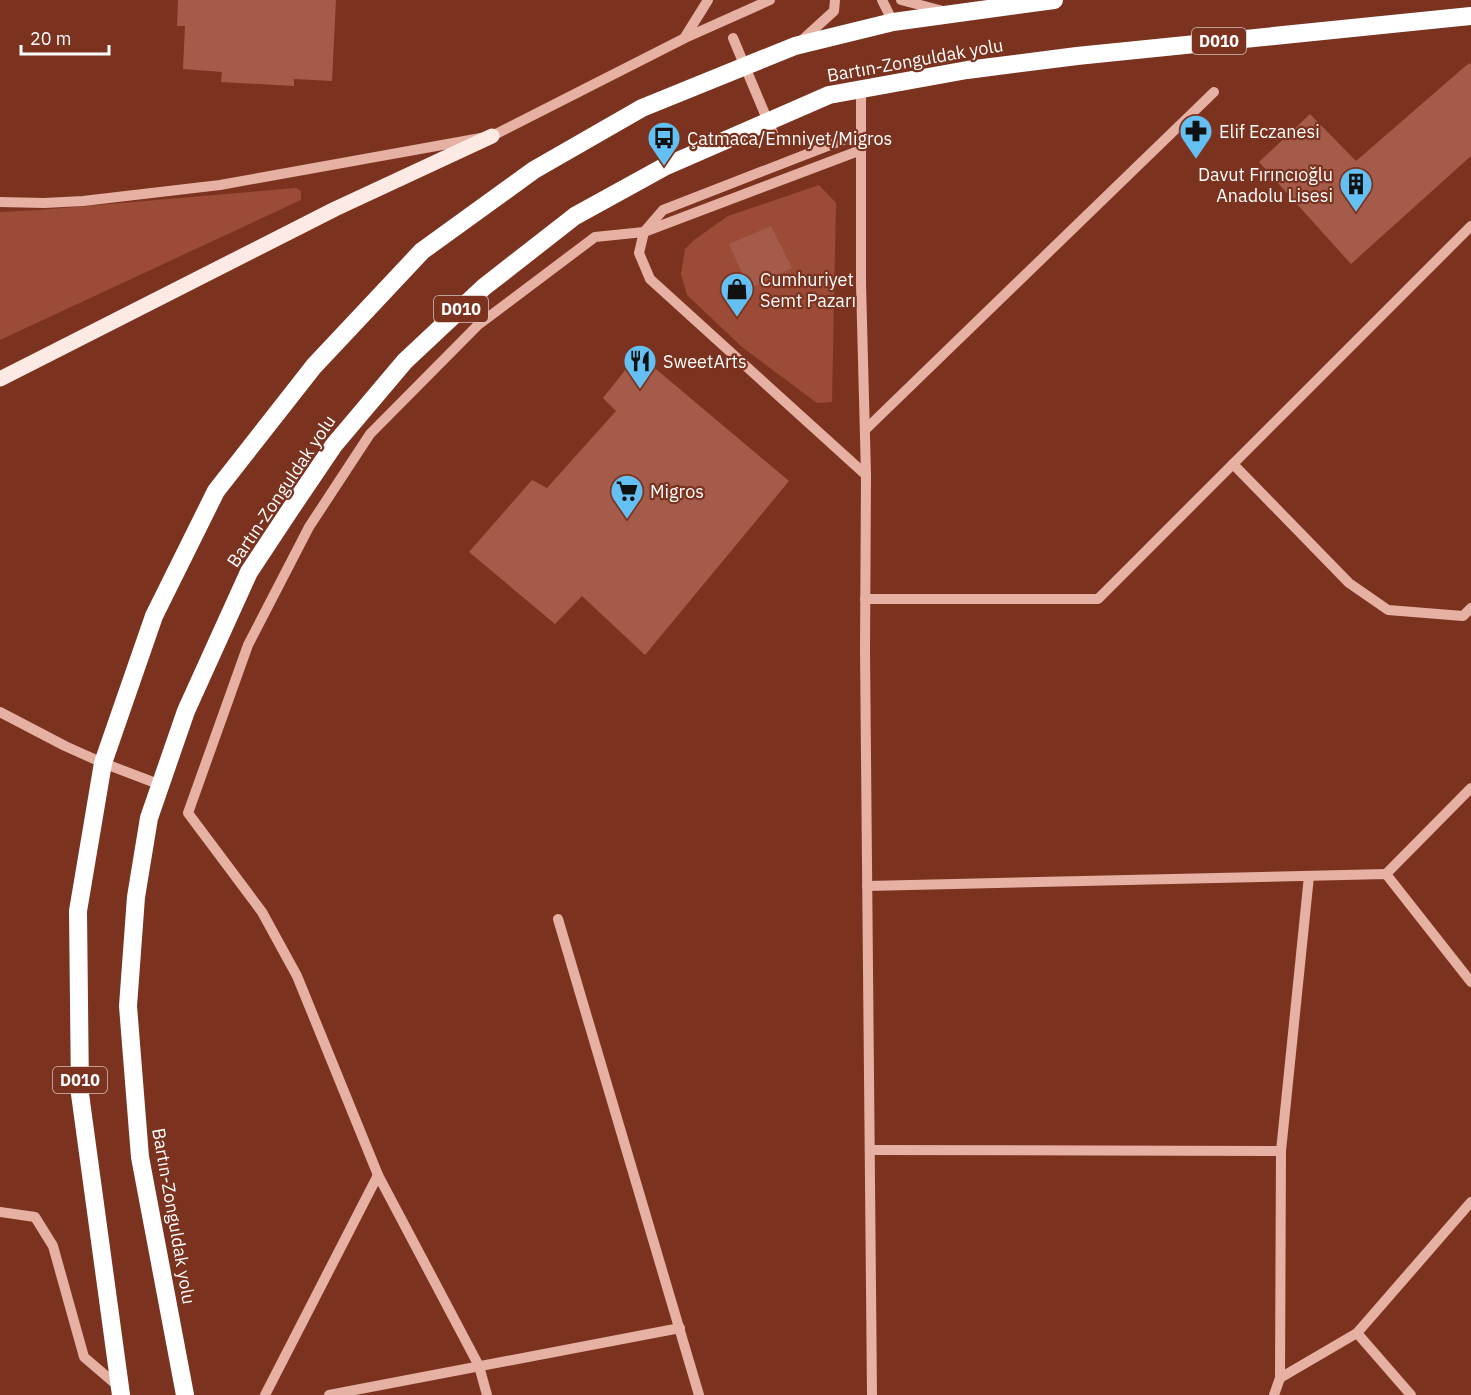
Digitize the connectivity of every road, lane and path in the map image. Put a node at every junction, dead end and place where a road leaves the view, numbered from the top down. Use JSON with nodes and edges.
{"nodes":[{"id":1,"x":708,"y":0,"type":"edge"},
{"id":2,"x":770,"y":0,"type":"edge"},
{"id":3,"x":835,"y":0,"type":"edge"},
{"id":4,"x":882,"y":0,"type":"edge"},
{"id":5,"x":901,"y":0,"type":"edge"},
{"id":6,"x":1054,"y":0,"type":"edge"},
{"id":7,"x":952,"y":13,"type":"junction"},
{"id":8,"x":1471,"y":16,"type":"edge"},
{"id":9,"x":893,"y":22,"type":"junction"},
{"id":10,"x":685,"y":38,"type":"junction"},
{"id":11,"x":733,"y":38,"type":"dead end"},
{"id":12,"x":795,"y":46,"type":"junction"},
{"id":13,"x":861,"y":89,"type":"junction"},
{"id":14,"x":1214,"y":92,"type":"dead end"},
{"id":15,"x":861,"y":133,"type":"junction"},
{"id":16,"x":492,"y":136,"type":"junction"},
{"id":17,"x":775,"y":138,"type":"dead end"},
{"id":18,"x":861,"y":150,"type":"junction"},
{"id":19,"x":0,"y":202,"type":"edge"},
{"id":20,"x":1471,"y":226,"type":"edge"},
{"id":21,"x":644,"y":232,"type":"junction"},
{"id":22,"x":0,"y":379,"type":"edge"},
{"id":23,"x":865,"y":430,"type":"junction"},
{"id":24,"x":1233,"y":464,"type":"junction"},
{"id":25,"x":866,"y":475,"type":"junction"},
{"id":26,"x":865,"y":599,"type":"junction"},
{"id":27,"x":1468,"y":616,"type":"edge"},
{"id":28,"x":0,"y":712,"type":"edge"},
{"id":29,"x":103,"y":764,"type":"junction"},
{"id":30,"x":161,"y":785,"type":"junction"},
{"id":31,"x":1471,"y":788,"type":"edge"},
{"id":32,"x":1386,"y":874,"type":"junction"},
{"id":33,"x":1309,"y":876,"type":"junction"},
{"id":34,"x":867,"y":886,"type":"junction"},
{"id":35,"x":558,"y":919,"type":"dead end"},
{"id":36,"x":1471,"y":982,"type":"edge"},
{"id":37,"x":870,"y":1150,"type":"junction"},
{"id":38,"x":1281,"y":1152,"type":"junction"},
{"id":39,"x":378,"y":1175,"type":"junction"},
{"id":40,"x":1471,"y":1202,"type":"edge"},
{"id":41,"x":0,"y":1212,"type":"edge"},
{"id":42,"x":680,"y":1328,"type":"junction"},
{"id":43,"x":1357,"y":1333,"type":"junction"},
{"id":44,"x":479,"y":1366,"type":"junction"},
{"id":45,"x":1280,"y":1378,"type":"junction"},
{"id":46,"x":120,"y":1391,"type":"edge"},
{"id":47,"x":185,"y":1395,"type":"edge"},
{"id":48,"x":265,"y":1395,"type":"edge"},
{"id":49,"x":329,"y":1395,"type":"edge"},
{"id":50,"x":487,"y":1395,"type":"edge"},
{"id":51,"x":699,"y":1395,"type":"edge"},
{"id":52,"x":872,"y":1395,"type":"edge"},
{"id":53,"x":1274,"y":1395,"type":"edge"},
{"id":54,"x":1411,"y":1395,"type":"edge"}],
"edges":[{"from":1,"to":10,"type":"street"},
{"from":2,"to":10,"type":"street"},
{"from":3,"to":12,"type":"street"},
{"from":4,"to":9,"type":"street"},
{"from":5,"to":7,"type":"street"},
{"from":6,"to":7,"type":"highway","name":"Bartın-Zonguldak yolu","number":"D010"},
{"from":7,"to":9,"type":"highway","name":"Bartın-Zonguldak yolu","number":"D010"},
{"from":8,"to":13,"type":"highway","name":"Bartın-Zonguldak yolu","number":"D010"},
{"from":9,"to":12,"type":"highway","number":"D010"},
{"from":10,"to":16,"type":"street"},
{"from":11,"to":17,"type":"street"},
{"from":12,"to":29,"type":"highway","number":"D010"},
{"from":13,"to":15,"type":"street"},
{"from":13,"to":30,"type":"highway","name":"Bartın-Zonguldak yolu","number":"D010"},
{"from":14,"to":23,"type":"street"},
{"from":15,"to":18,"type":"street"},
{"from":15,"to":21,"type":"street"},
{"from":16,"to":19,"type":"street"},
{"from":16,"to":22,"type":"main road"},
{"from":18,"to":21,"type":"street"},
{"from":18,"to":23,"type":"street"},
{"from":20,"to":24,"type":"street"},
{"from":21,"to":25,"type":"street"},
{"from":21,"to":39,"type":"street"},
{"from":23,"to":25,"type":"street"},
{"from":24,"to":26,"type":"street"},
{"from":24,"to":27,"type":"street"},
{"from":25,"to":26,"type":"street"},
{"from":26,"to":34,"type":"street"},
{"from":28,"to":29,"type":"street"},
{"from":29,"to":30,"type":"street"},
{"from":29,"to":46,"type":"highway","number":"D010"},
{"from":30,"to":47,"type":"highway","name":"Bartın-Zonguldak yolu","number":"D010"},
{"from":31,"to":32,"type":"street"},
{"from":32,"to":33,"type":"street"},
{"from":32,"to":36,"type":"street"},
{"from":33,"to":34,"type":"street"},
{"from":33,"to":38,"type":"street"},
{"from":34,"to":37,"type":"street"},
{"from":35,"to":42,"type":"street"},
{"from":37,"to":38,"type":"street"},
{"from":37,"to":52,"type":"street"},
{"from":38,"to":45,"type":"street"},
{"from":39,"to":44,"type":"street"},
{"from":39,"to":48,"type":"street"},
{"from":40,"to":43,"type":"street"},
{"from":41,"to":46,"type":"street"},
{"from":42,"to":44,"type":"street"},
{"from":42,"to":51,"type":"street"},
{"from":43,"to":45,"type":"street"},
{"from":43,"to":54,"type":"street"},
{"from":44,"to":49,"type":"street"},
{"from":44,"to":50,"type":"street"},
{"from":45,"to":53,"type":"street"}]}
